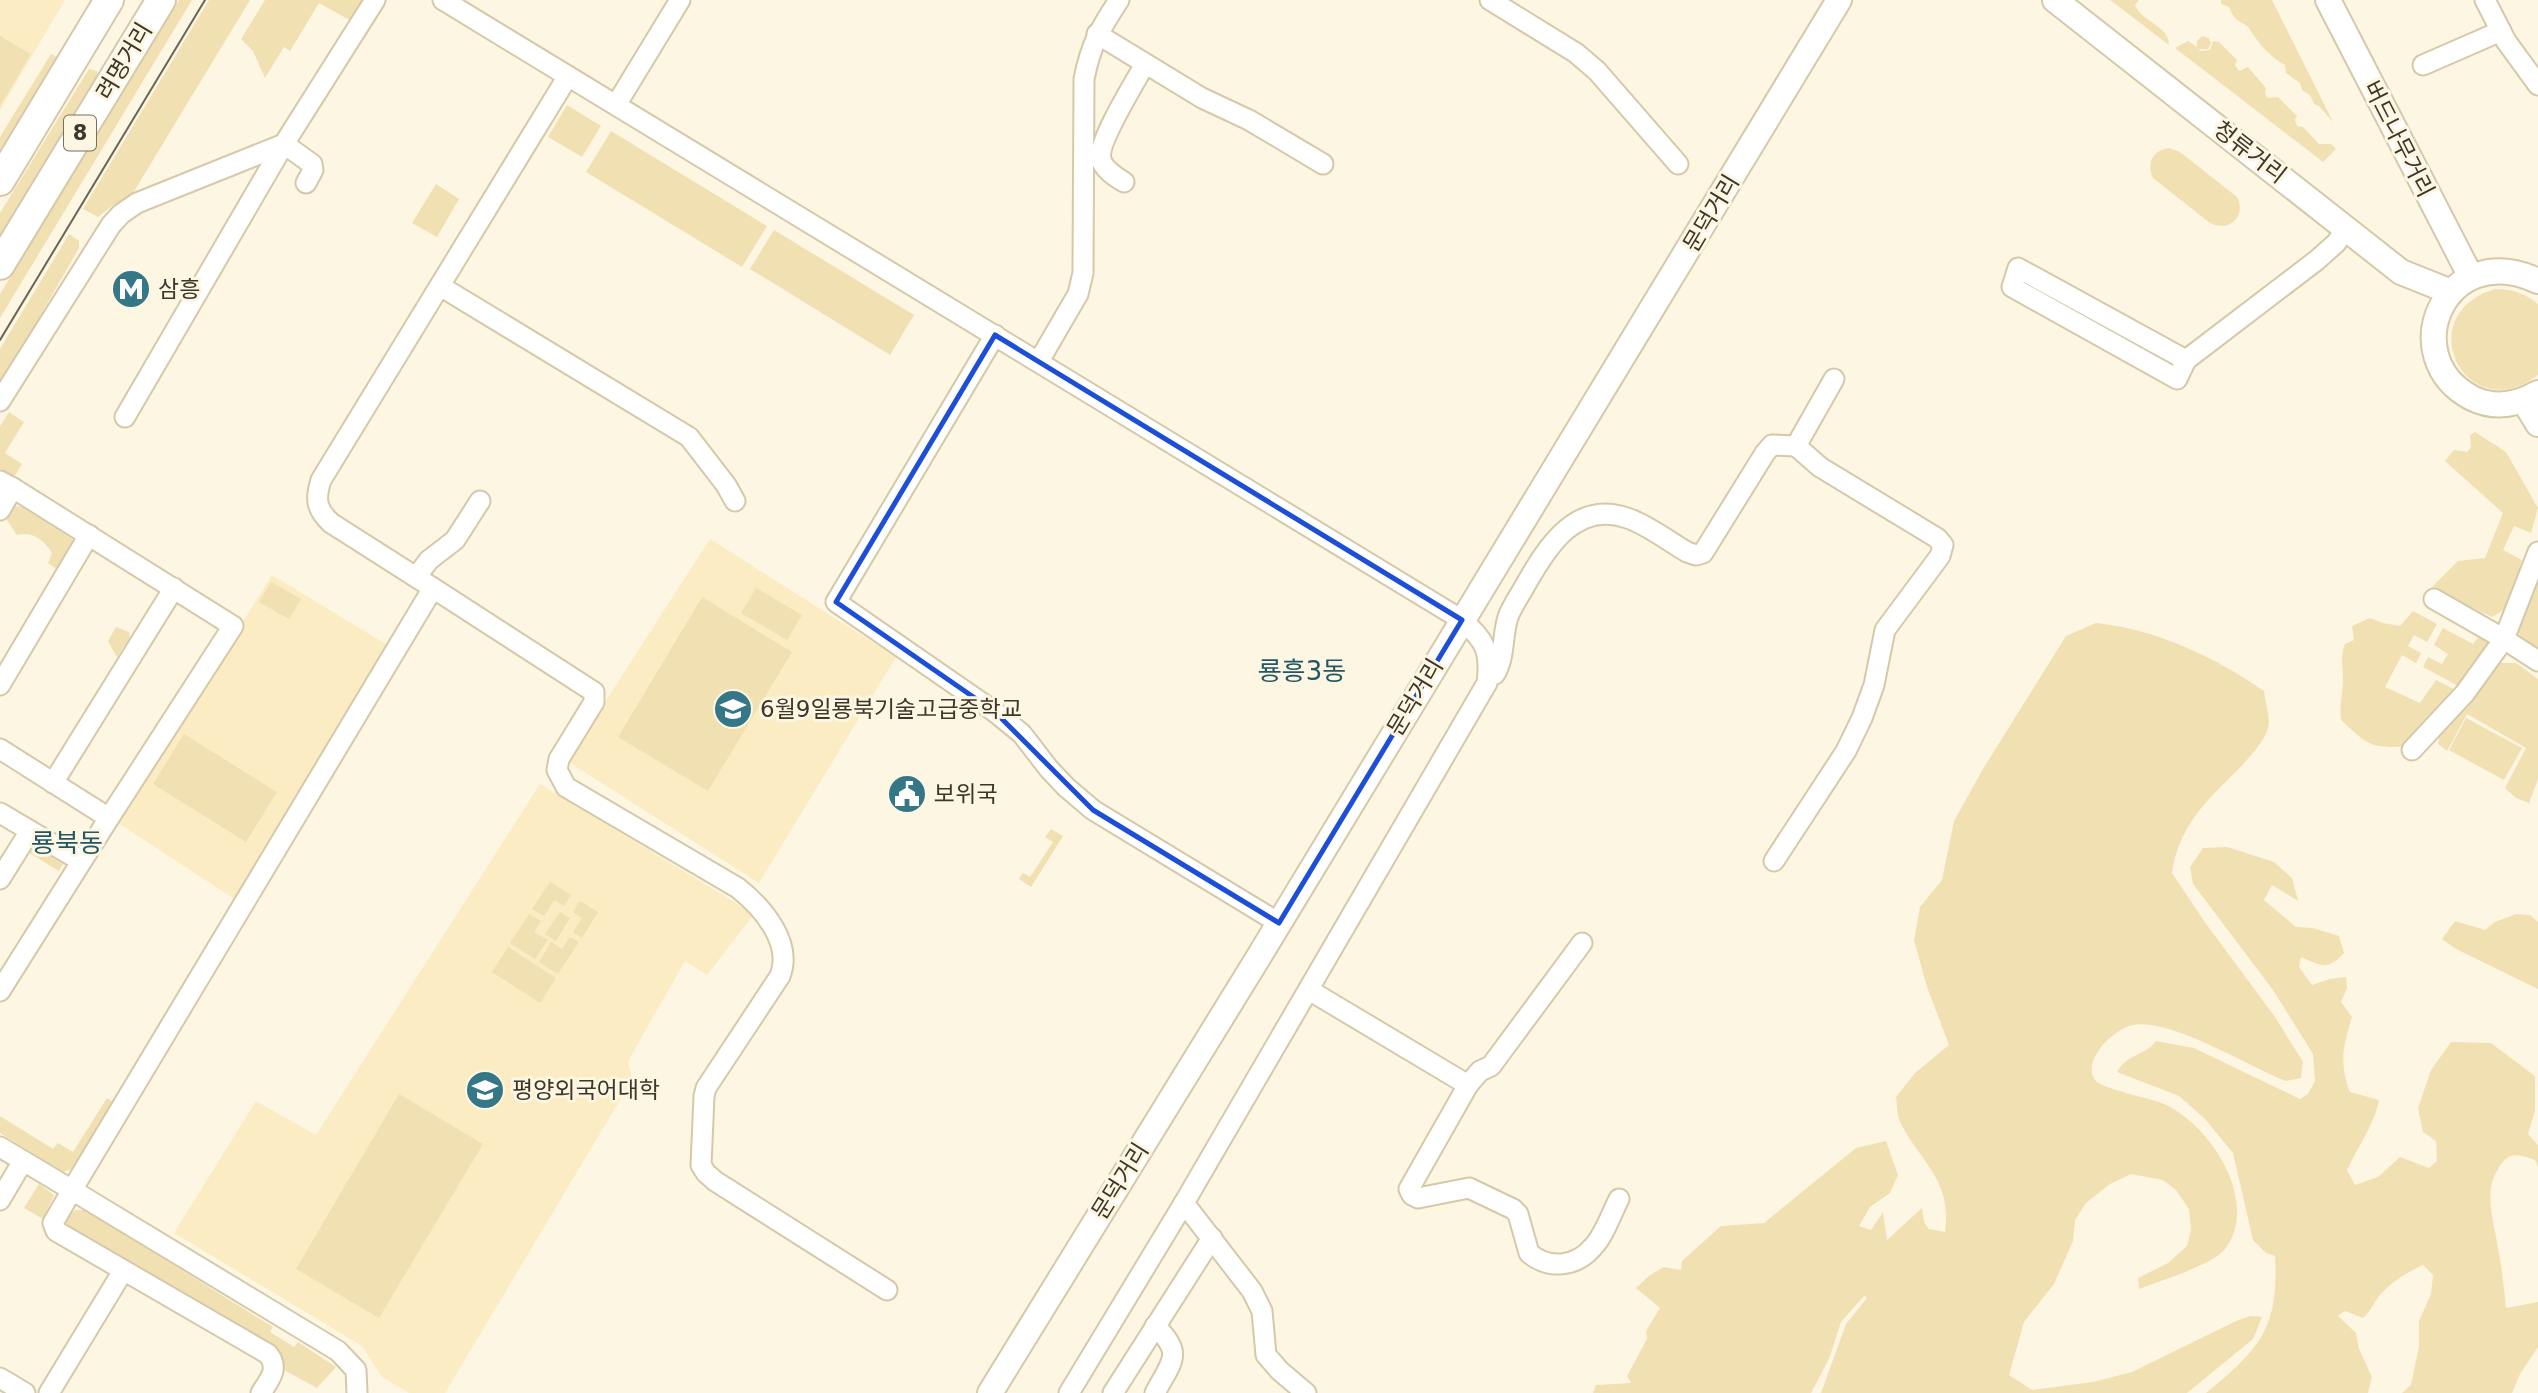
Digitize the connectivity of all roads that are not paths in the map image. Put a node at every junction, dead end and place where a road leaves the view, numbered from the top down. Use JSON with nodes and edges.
{"nodes":[{"id":1,"x":109,"y":0,"type":"edge"},
{"id":2,"x":161,"y":0,"type":"edge"},
{"id":3,"x":375,"y":0,"type":"edge"},
{"id":4,"x":443,"y":0,"type":"edge"},
{"id":5,"x":1119,"y":0,"type":"edge"},
{"id":6,"x":1490,"y":0,"type":"edge"},
{"id":7,"x":1839,"y":0,"type":"edge"},
{"id":8,"x":2055,"y":0,"type":"edge"},
{"id":9,"x":2328,"y":0,"type":"edge"},
{"id":10,"x":2485,"y":0,"type":"edge"},
{"id":11,"x":672,"y":3,"type":"edge"},
{"id":12,"x":2501,"y":31,"type":"junction"},
{"id":13,"x":1097,"y":34,"type":"junction"},
{"id":14,"x":1145,"y":64,"type":"junction"},
{"id":15,"x":2423,"y":65,"type":"dead end"},
{"id":16,"x":568,"y":76,"type":"junction"},
{"id":17,"x":2538,"y":85,"type":"edge"},
{"id":18,"x":617,"y":105,"type":"junction"},
{"id":19,"x":284,"y":144,"type":"junction"},
{"id":20,"x":1323,"y":164,"type":"dead end"},
{"id":21,"x":1678,"y":164,"type":"dead end"},
{"id":22,"x":0,"y":181,"type":"edge"},
{"id":23,"x":1124,"y":182,"type":"dead end"},
{"id":24,"x":306,"y":183,"type":"dead end"},
{"id":25,"x":2347,"y":228,"type":"junction"},
{"id":26,"x":0,"y":265,"type":"edge"},
{"id":27,"x":2471,"y":277,"type":"junction"},
{"id":28,"x":2538,"y":281,"type":"edge"},
{"id":29,"x":440,"y":286,"type":"junction"},
{"id":30,"x":2451,"y":292,"type":"junction"},
{"id":31,"x":995,"y":335,"type":"junction"},
{"id":32,"x":2186,"y":360,"type":"junction"},
{"id":33,"x":1039,"y":361,"type":"junction"},
{"id":34,"x":1834,"y":379,"type":"dead end"},
{"id":35,"x":2531,"y":397,"type":"edge"},
{"id":36,"x":0,"y":401,"type":"edge"},
{"id":37,"x":125,"y":417,"type":"dead end"},
{"id":38,"x":2538,"y":424,"type":"edge"},
{"id":39,"x":1796,"y":446,"type":"junction"},
{"id":40,"x":6,"y":485,"type":"edge"},
{"id":41,"x":480,"y":501,"type":"dead end"},
{"id":42,"x":735,"y":501,"type":"dead end"},
{"id":43,"x":0,"y":510,"type":"edge"},
{"id":44,"x":89,"y":535,"type":"junction"},
{"id":45,"x":2538,"y":552,"type":"edge"},
{"id":46,"x":416,"y":577,"type":"junction"},
{"id":47,"x":174,"y":588,"type":"junction"},
{"id":48,"x":433,"y":588,"type":"junction"},
{"id":49,"x":2434,"y":599,"type":"dead end"},
{"id":50,"x":1462,"y":620,"type":"junction"},
{"id":51,"x":2504,"y":639,"type":"junction"},
{"id":52,"x":2538,"y":661,"type":"edge"},
{"id":53,"x":1487,"y":682,"type":"junction"},
{"id":54,"x":0,"y":685,"type":"edge"},
{"id":55,"x":0,"y":749,"type":"edge"},
{"id":56,"x":2413,"y":750,"type":"dead end"},
{"id":57,"x":53,"y":783,"type":"junction"},
{"id":58,"x":0,"y":813,"type":"edge"},
{"id":59,"x":109,"y":818,"type":"junction"},
{"id":60,"x":30,"y":831,"type":"junction"},
{"id":61,"x":80,"y":861,"type":"junction"},
{"id":62,"x":1774,"y":861,"type":"dead end"},
{"id":63,"x":0,"y":879,"type":"edge"},
{"id":64,"x":1279,"y":923,"type":"junction"},
{"id":65,"x":1582,"y":943,"type":"dead end"},
{"id":66,"x":1309,"y":990,"type":"junction"},
{"id":67,"x":0,"y":991,"type":"edge"},
{"id":68,"x":1468,"y":1085,"type":"junction"},
{"id":69,"x":0,"y":1147,"type":"edge"},
{"id":70,"x":23,"y":1161,"type":"junction"},
{"id":71,"x":72,"y":1190,"type":"junction"},
{"id":72,"x":1619,"y":1199,"type":"dead end"},
{"id":73,"x":0,"y":1200,"type":"edge"},
{"id":74,"x":1184,"y":1203,"type":"junction"},
{"id":75,"x":1212,"y":1238,"type":"junction"},
{"id":76,"x":123,"y":1271,"type":"junction"},
{"id":77,"x":887,"y":1290,"type":"dead end"},
{"id":78,"x":1155,"y":1326,"type":"junction"},
{"id":79,"x":0,"y":1378,"type":"edge"},
{"id":80,"x":25,"y":1393,"type":"edge"},
{"id":81,"x":49,"y":1393,"type":"edge"},
{"id":82,"x":261,"y":1393,"type":"edge"},
{"id":83,"x":357,"y":1393,"type":"edge"},
{"id":84,"x":990,"y":1393,"type":"edge"},
{"id":85,"x":1069,"y":1393,"type":"edge"},
{"id":86,"x":1113,"y":1393,"type":"edge"},
{"id":87,"x":1155,"y":1393,"type":"edge"},
{"id":88,"x":1306,"y":1393,"type":"edge"}],
"edges":[{"from":1,"to":22,"type":"highway","name":"려명거리","number":"8"},
{"from":2,"to":26,"type":"highway","name":"려명거리","number":"8"},
{"from":3,"to":19,"type":"street"},
{"from":4,"to":16,"type":"street"},
{"from":5,"to":13,"type":"street"},
{"from":6,"to":21,"type":"street"},
{"from":7,"to":50,"type":"main road","name":"문덕거리"},
{"from":8,"to":25,"type":"main road","name":"청류거리"},
{"from":9,"to":27,"type":"main road","name":"버드나무거리"},
{"from":10,"to":12,"type":"street"},
{"from":11,"to":18,"type":"street"},
{"from":12,"to":15,"type":"street"},
{"from":12,"to":17,"type":"street"},
{"from":13,"to":14,"type":"street"},
{"from":13,"to":33,"type":"street"},
{"from":14,"to":20,"type":"street"},
{"from":14,"to":23,"type":"street"},
{"from":16,"to":18,"type":"street"},
{"from":16,"to":29,"type":"street"},
{"from":18,"to":31,"type":"street"},
{"from":19,"to":24,"type":"street"},
{"from":19,"to":36,"type":"street"},
{"from":19,"to":37,"type":"street"},
{"from":25,"to":30,"type":"main road","name":"청류거리"},
{"from":25,"to":32,"type":"street"},
{"from":27,"to":28,"type":"main road"},
{"from":27,"to":30,"type":"main road"},
{"from":29,"to":42,"type":"street"},
{"from":29,"to":46,"type":"street"},
{"from":30,"to":35,"type":"main road"},
{"from":31,"to":33,"type":"street"},
{"from":31,"to":64,"type":"street"},
{"from":32,"to":32,"type":"street"},
{"from":33,"to":50,"type":"street"},
{"from":34,"to":39,"type":"street"},
{"from":35,"to":38,"type":"main road"},
{"from":39,"to":53,"type":"street"},
{"from":39,"to":62,"type":"street"},
{"from":40,"to":43,"type":"street"},
{"from":40,"to":44,"type":"street"},
{"from":41,"to":46,"type":"street"},
{"from":44,"to":47,"type":"street"},
{"from":44,"to":54,"type":"street"},
{"from":45,"to":51,"type":"street"},
{"from":46,"to":48,"type":"street"},
{"from":47,"to":57,"type":"street"},
{"from":47,"to":59,"type":"street"},
{"from":48,"to":71,"type":"street"},
{"from":48,"to":77,"type":"street"},
{"from":49,"to":51,"type":"street"},
{"from":50,"to":53,"type":"street"},
{"from":50,"to":64,"type":"main road","name":"문덕거리"},
{"from":51,"to":52,"type":"street"},
{"from":51,"to":56,"type":"street"},
{"from":53,"to":66,"type":"street"},
{"from":55,"to":57,"type":"street"},
{"from":57,"to":59,"type":"street"},
{"from":58,"to":60,"type":"street"},
{"from":59,"to":61,"type":"street"},
{"from":60,"to":61,"type":"street"},
{"from":60,"to":63,"type":"street"},
{"from":61,"to":67,"type":"street"},
{"from":64,"to":84,"type":"main road","name":"문덕거리"},
{"from":65,"to":68,"type":"street"},
{"from":66,"to":68,"type":"street"},
{"from":66,"to":74,"type":"street"},
{"from":68,"to":72,"type":"street"},
{"from":69,"to":70,"type":"street"},
{"from":70,"to":71,"type":"street"},
{"from":70,"to":73,"type":"street"},
{"from":71,"to":76,"type":"street"},
{"from":71,"to":83,"type":"street"},
{"from":74,"to":75,"type":"street"},
{"from":74,"to":85,"type":"street"},
{"from":75,"to":78,"type":"street"},
{"from":75,"to":88,"type":"street"},
{"from":76,"to":81,"type":"street"},
{"from":76,"to":82,"type":"street"},
{"from":78,"to":86,"type":"street"},
{"from":78,"to":87,"type":"street"},
{"from":79,"to":80,"type":"street"}]}
